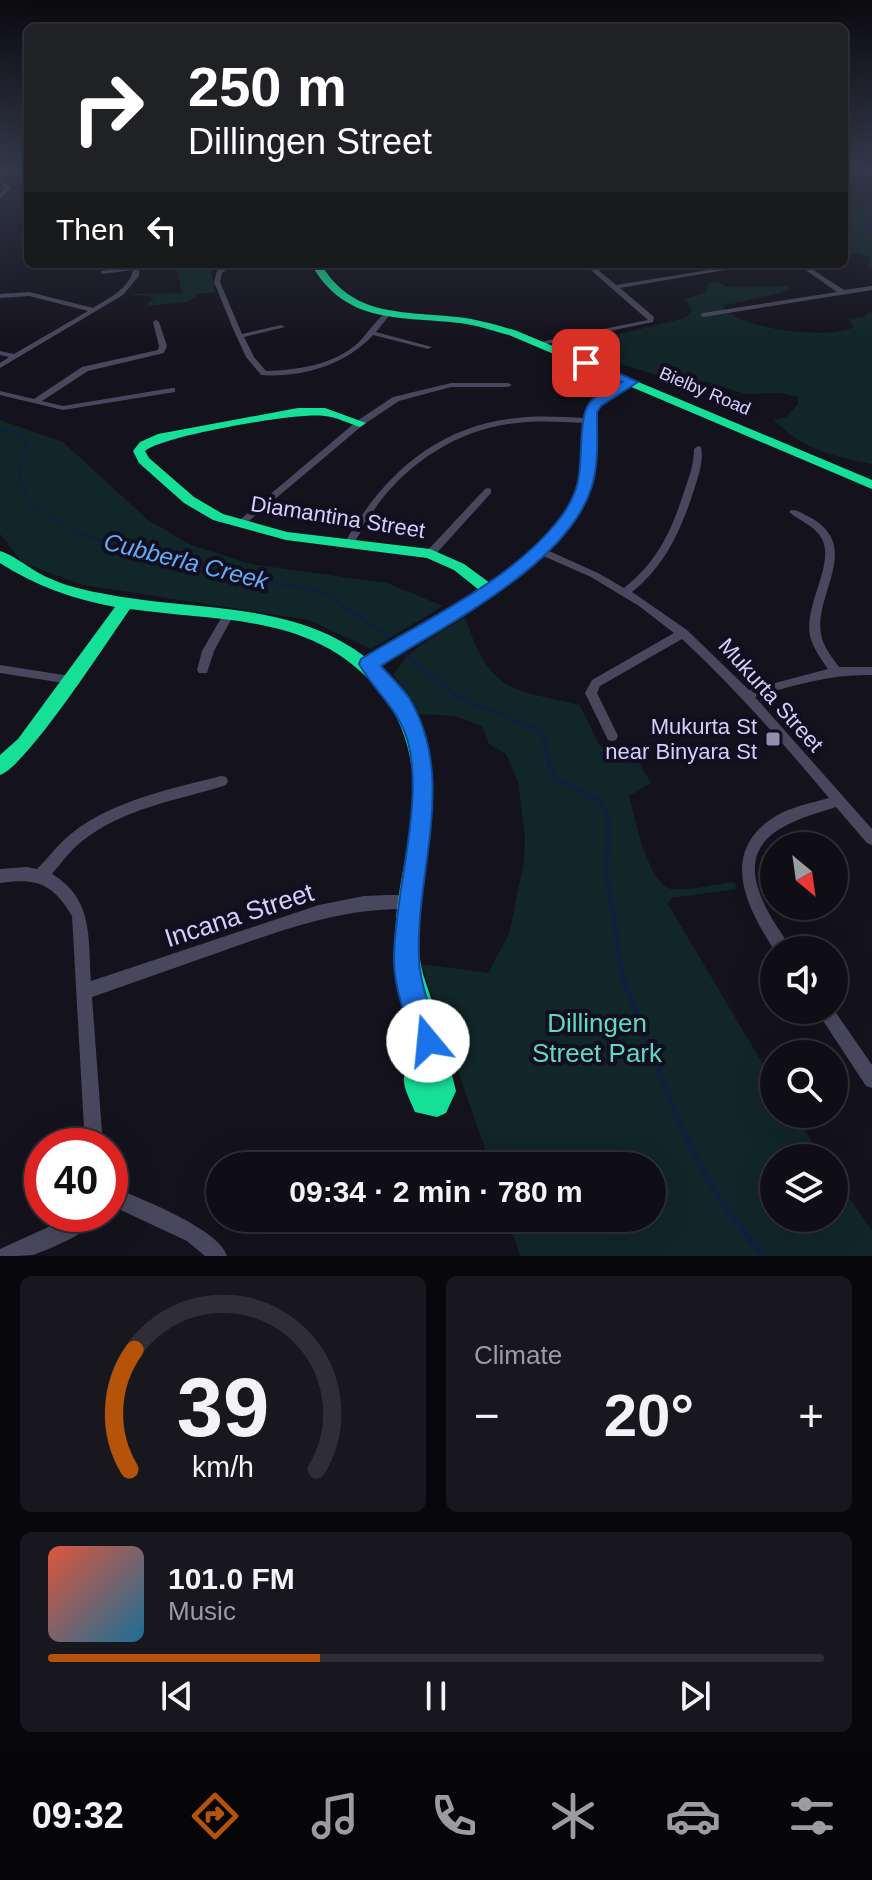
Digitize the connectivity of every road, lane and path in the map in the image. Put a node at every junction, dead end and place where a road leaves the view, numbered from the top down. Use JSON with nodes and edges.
{"nodes":[{"id":1,"x":126,"y":268,"type":"edge"},
{"id":2,"x":137,"y":268,"type":"edge"},
{"id":3,"x":226,"y":268,"type":"edge"},
{"id":4,"x":317,"y":268,"type":"edge"},
{"id":5,"x":323,"y":268,"type":"edge"},
{"id":6,"x":592,"y":268,"type":"edge"},
{"id":7,"x":732,"y":268,"type":"edge"},
{"id":8,"x":806,"y":268,"type":"edge"},
{"id":9,"x":103,"y":272,"type":"dead end"},
{"id":10,"x":614,"y":287,"type":"junction"},
{"id":11,"x":872,"y":288,"type":"edge"},
{"id":12,"x":842,"y":292,"type":"junction"},
{"id":13,"x":336,"y":294,"type":"junction"},
{"id":14,"x":0,"y":296,"type":"edge"},
{"id":15,"x":94,"y":310,"type":"junction"},
{"id":16,"x":389,"y":312,"type":"junction"},
{"id":17,"x":703,"y":315,"type":"dead end"},
{"id":18,"x":156,"y":322,"type":"dead end"},
{"id":19,"x":281,"y":327,"type":"dead end"},
{"id":20,"x":372,"y":333,"type":"junction"},
{"id":21,"x":241,"y":336,"type":"junction"},
{"id":22,"x":540,"y":344,"type":"junction"},
{"id":23,"x":428,"y":347,"type":"dead end"},
{"id":24,"x":0,"y":353,"type":"edge"},
{"id":25,"x":16,"y":357,"type":"junction"},
{"id":26,"x":0,"y":366,"type":"edge"},
{"id":27,"x":632,"y":382,"type":"junction"},
{"id":28,"x":508,"y":385,"type":"dead end"},
{"id":29,"x":172,"y":390,"type":"dead end"},
{"id":30,"x":0,"y":393,"type":"edge"},
{"id":31,"x":35,"y":402,"type":"junction"},
{"id":32,"x":590,"y":421,"type":"junction"},
{"id":33,"x":360,"y":423,"type":"junction"},
{"id":34,"x":698,"y":449,"type":"dead end"},
{"id":35,"x":872,"y":485,"type":"edge"},
{"id":36,"x":488,"y":491,"type":"dead end"},
{"id":37,"x":794,"y":512,"type":"dead end"},
{"id":38,"x":240,"y":524,"type":"junction"},
{"id":39,"x":349,"y":544,"type":"junction"},
{"id":40,"x":540,"y":551,"type":"junction"},
{"id":41,"x":430,"y":554,"type":"junction"},
{"id":42,"x":0,"y":556,"type":"edge"},
{"id":43,"x":489,"y":590,"type":"junction"},
{"id":44,"x":627,"y":591,"type":"junction"},
{"id":45,"x":126,"y":603,"type":"junction"},
{"id":46,"x":228,"y":616,"type":"junction"},
{"id":47,"x":683,"y":633,"type":"junction"},
{"id":48,"x":368,"y":664,"type":"junction"},
{"id":49,"x":0,"y":669,"type":"edge"},
{"id":50,"x":203,"y":670,"type":"dead end"},
{"id":51,"x":835,"y":670,"type":"junction"},
{"id":52,"x":872,"y":671,"type":"edge"},
{"id":53,"x":70,"y":680,"type":"junction"},
{"id":54,"x":749,"y":694,"type":"junction"},
{"id":55,"x":612,"y":736,"type":"dead end"},
{"id":56,"x":0,"y":767,"type":"edge"},
{"id":57,"x":221,"y":781,"type":"dead end"},
{"id":58,"x":838,"y":801,"type":"junction"},
{"id":59,"x":872,"y":839,"type":"edge"},
{"id":60,"x":41,"y":875,"type":"junction"},
{"id":61,"x":0,"y":876,"type":"edge"},
{"id":62,"x":410,"y":902,"type":"junction"},
{"id":63,"x":775,"y":936,"type":"edge"},
{"id":64,"x":86,"y":991,"type":"junction"},
{"id":65,"x":834,"y":1024,"type":"edge"},
{"id":66,"x":426,"y":1055,"type":"dead end"},
{"id":67,"x":872,"y":1080,"type":"edge"},
{"id":68,"x":93,"y":1128,"type":"edge"},
{"id":69,"x":128,"y":1203,"type":"edge"},
{"id":70,"x":62,"y":1232,"type":"edge"},
{"id":71,"x":218,"y":1255,"type":"edge"},
{"id":72,"x":7,"y":1256,"type":"edge"}],
"edges":[{"from":1,"to":9,"type":"street"},
{"from":2,"to":15,"type":"street"},
{"from":3,"to":21,"type":"street"},
{"from":4,"to":13,"type":"street"},
{"from":5,"to":13,"type":"street"},
{"from":6,"to":10,"type":"street"},
{"from":7,"to":10,"type":"street"},
{"from":8,"to":12,"type":"street"},
{"from":10,"to":22,"type":"street"},
{"from":11,"to":12,"type":"street"},
{"from":12,"to":17,"type":"street"},
{"from":13,"to":16,"type":"street","name":"Bielby Road"},
{"from":14,"to":15,"type":"street"},
{"from":15,"to":25,"type":"street"},
{"from":16,"to":20,"type":"street"},
{"from":16,"to":22,"type":"street","name":"Bielby Road"},
{"from":18,"to":31,"type":"street"},
{"from":19,"to":21,"type":"street"},
{"from":20,"to":21,"type":"street"},
{"from":20,"to":23,"type":"street"},
{"from":22,"to":27,"type":"street","name":"Bielby Road"},
{"from":24,"to":25,"type":"street"},
{"from":25,"to":26,"type":"street"},
{"from":27,"to":32,"type":"street"},
{"from":27,"to":35,"type":"street","name":"Bielby Road"},
{"from":28,"to":33,"type":"street"},
{"from":29,"to":31,"type":"street"},
{"from":30,"to":31,"type":"street"},
{"from":32,"to":39,"type":"street"},
{"from":32,"to":40,"type":"street"},
{"from":33,"to":38,"type":"street"},
{"from":33,"to":38,"type":"street","name":"Diamantina Street"},
{"from":34,"to":44,"type":"street"},
{"from":36,"to":41,"type":"street"},
{"from":37,"to":51,"type":"street"},
{"from":38,"to":39,"type":"street","name":"Diamantina Street"},
{"from":39,"to":41,"type":"street","name":"Diamantina Street"},
{"from":40,"to":43,"type":"street"},
{"from":40,"to":44,"type":"street","name":"Mukurta Street"},
{"from":41,"to":43,"type":"street","name":"Diamantina Street"},
{"from":42,"to":45,"type":"street"},
{"from":43,"to":48,"type":"street"},
{"from":44,"to":47,"type":"street","name":"Mukurta Street"},
{"from":45,"to":46,"type":"street"},
{"from":45,"to":53,"type":"street"},
{"from":46,"to":48,"type":"street"},
{"from":46,"to":50,"type":"street"},
{"from":47,"to":54,"type":"street","name":"Mukurta Street"},
{"from":47,"to":55,"type":"street"},
{"from":48,"to":62,"type":"street"},
{"from":49,"to":53,"type":"street"},
{"from":51,"to":52,"type":"street"},
{"from":51,"to":54,"type":"street"},
{"from":53,"to":56,"type":"street"},
{"from":54,"to":58,"type":"street","name":"Mukurta Street"},
{"from":57,"to":60,"type":"street"},
{"from":58,"to":59,"type":"street","name":"Mukurta Street"},
{"from":58,"to":63,"type":"street"},
{"from":60,"to":61,"type":"street"},
{"from":60,"to":64,"type":"street"},
{"from":62,"to":64,"type":"street","name":"Incana Street"},
{"from":62,"to":66,"type":"street"},
{"from":64,"to":68,"type":"street"},
{"from":65,"to":67,"type":"street"},
{"from":69,"to":71,"type":"street"},
{"from":70,"to":72,"type":"street"}]}
